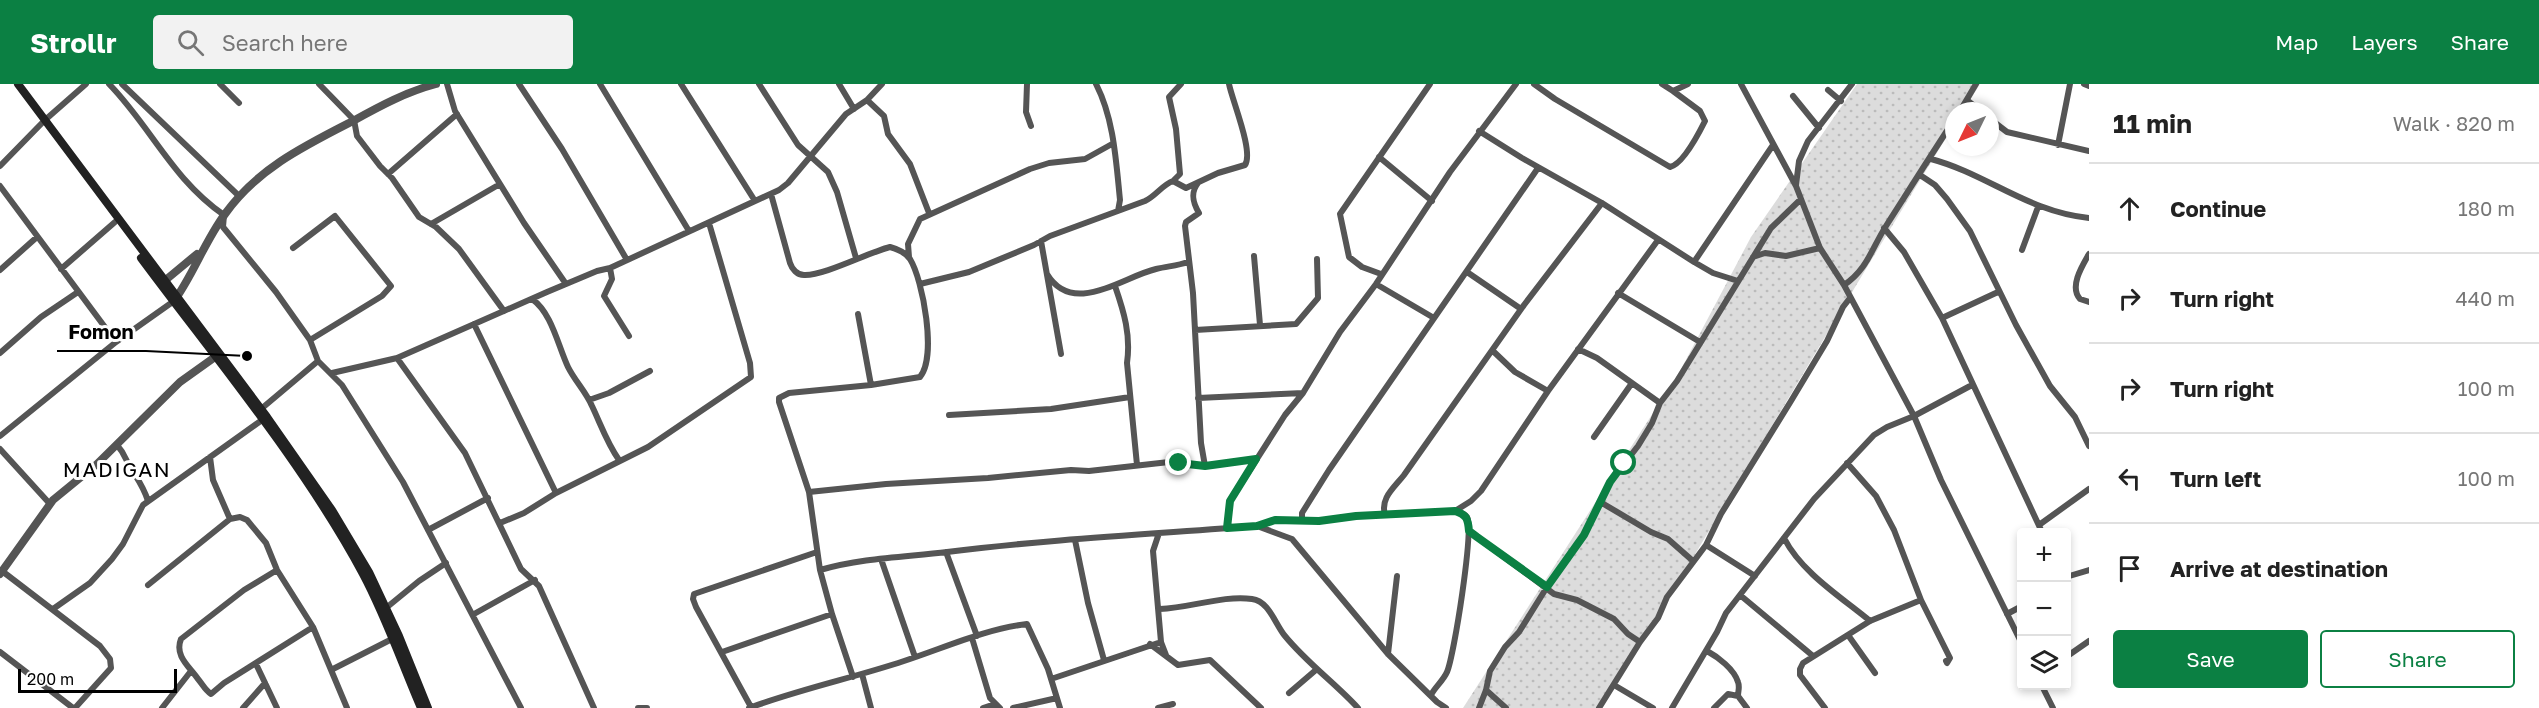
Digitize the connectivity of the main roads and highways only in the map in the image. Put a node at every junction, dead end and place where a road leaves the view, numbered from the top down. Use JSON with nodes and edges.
{"nodes":[{"id":1,"x":12,"y":84,"type":"edge"},
{"id":2,"x":18,"y":84,"type":"edge"},
{"id":3,"x":44,"y":122,"type":"junction"},
{"id":4,"x":163,"y":282,"type":"junction"},
{"id":5,"x":176,"y":298,"type":"junction"},
{"id":6,"x":421,"y":708,"type":"edge"},
{"id":7,"x":428,"y":708,"type":"edge"}],
"edges":[{"from":1,"to":3,"type":"main road"},
{"from":2,"to":3,"type":"main road"},
{"from":3,"to":4,"type":"main road"},
{"from":3,"to":4,"type":"main road"},
{"from":4,"to":5,"type":"main road"},
{"from":5,"to":6,"type":"main road"},
{"from":5,"to":7,"type":"main road"}]}
